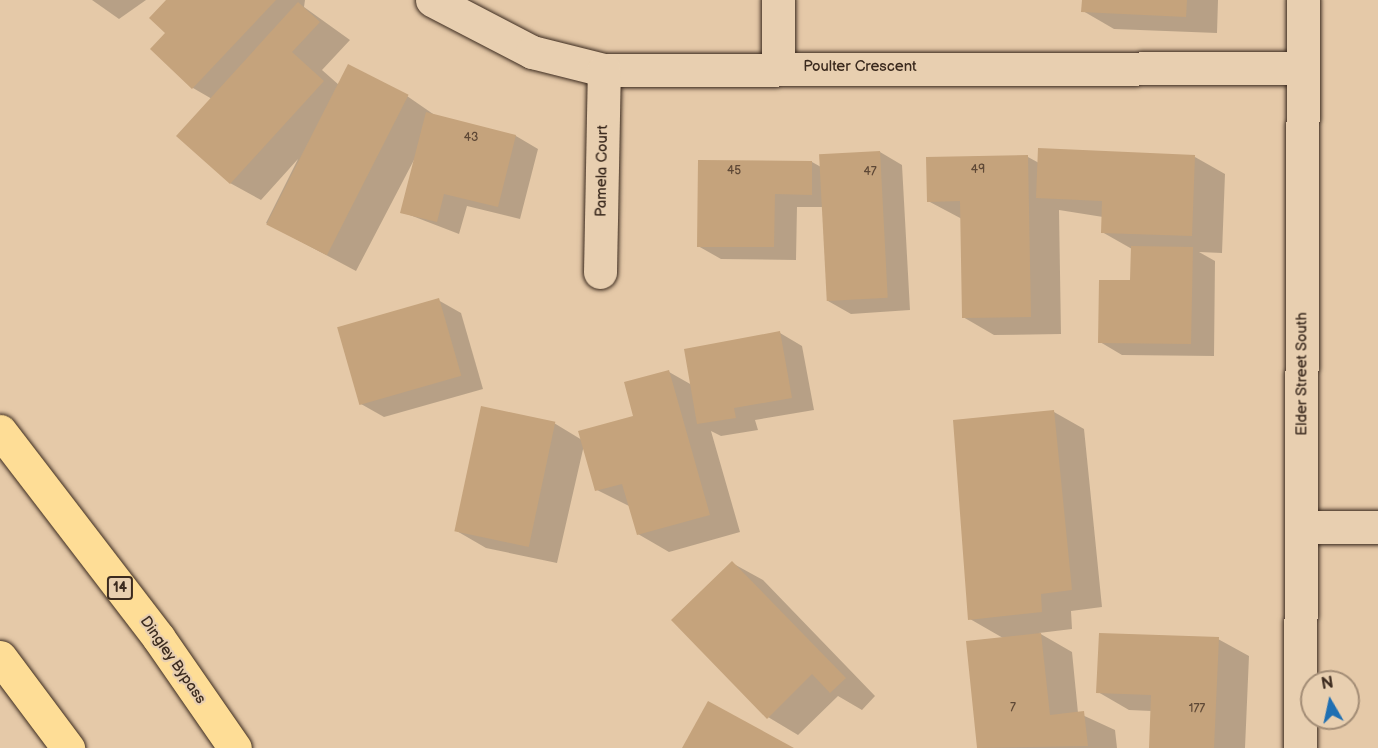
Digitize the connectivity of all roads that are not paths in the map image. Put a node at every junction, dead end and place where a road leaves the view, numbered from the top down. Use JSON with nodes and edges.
{"nodes":[{"id":1,"x":432,"y":0,"type":"edge"},
{"id":2,"x":778,"y":0,"type":"edge"},
{"id":3,"x":1303,"y":0,"type":"edge"},
{"id":4,"x":778,"y":67,"type":"junction"},
{"id":5,"x":1303,"y":68,"type":"junction"},
{"id":6,"x":604,"y":70,"type":"junction"},
{"id":7,"x":600,"y":272,"type":"dead end"},
{"id":8,"x":0,"y":431,"type":"edge"},
{"id":9,"x":1301,"y":527,"type":"junction"},
{"id":10,"x":1378,"y":527,"type":"edge"},
{"id":11,"x":0,"y":657,"type":"edge"},
{"id":12,"x":68,"y":748,"type":"edge"},
{"id":13,"x":235,"y":748,"type":"edge"},
{"id":14,"x":1300,"y":748,"type":"edge"}],
"edges":[{"from":1,"to":6,"type":"street","name":"Poulter Crescent"},
{"from":2,"to":4,"type":"street"},
{"from":3,"to":5,"type":"street","name":"Elder Street South"},
{"from":4,"to":5,"type":"street","name":"Poulter Crescent"},
{"from":4,"to":6,"type":"street","name":"Poulter Crescent"},
{"from":5,"to":9,"type":"street","name":"Elder Street South"},
{"from":6,"to":7,"type":"street","name":"Pamela Court"},
{"from":8,"to":13,"type":"highway","name":"Dingley Bypass","number":"14"},
{"from":9,"to":10,"type":"street"},
{"from":9,"to":14,"type":"street","name":"Elder Street South"},
{"from":11,"to":12,"type":"highway"}]}
